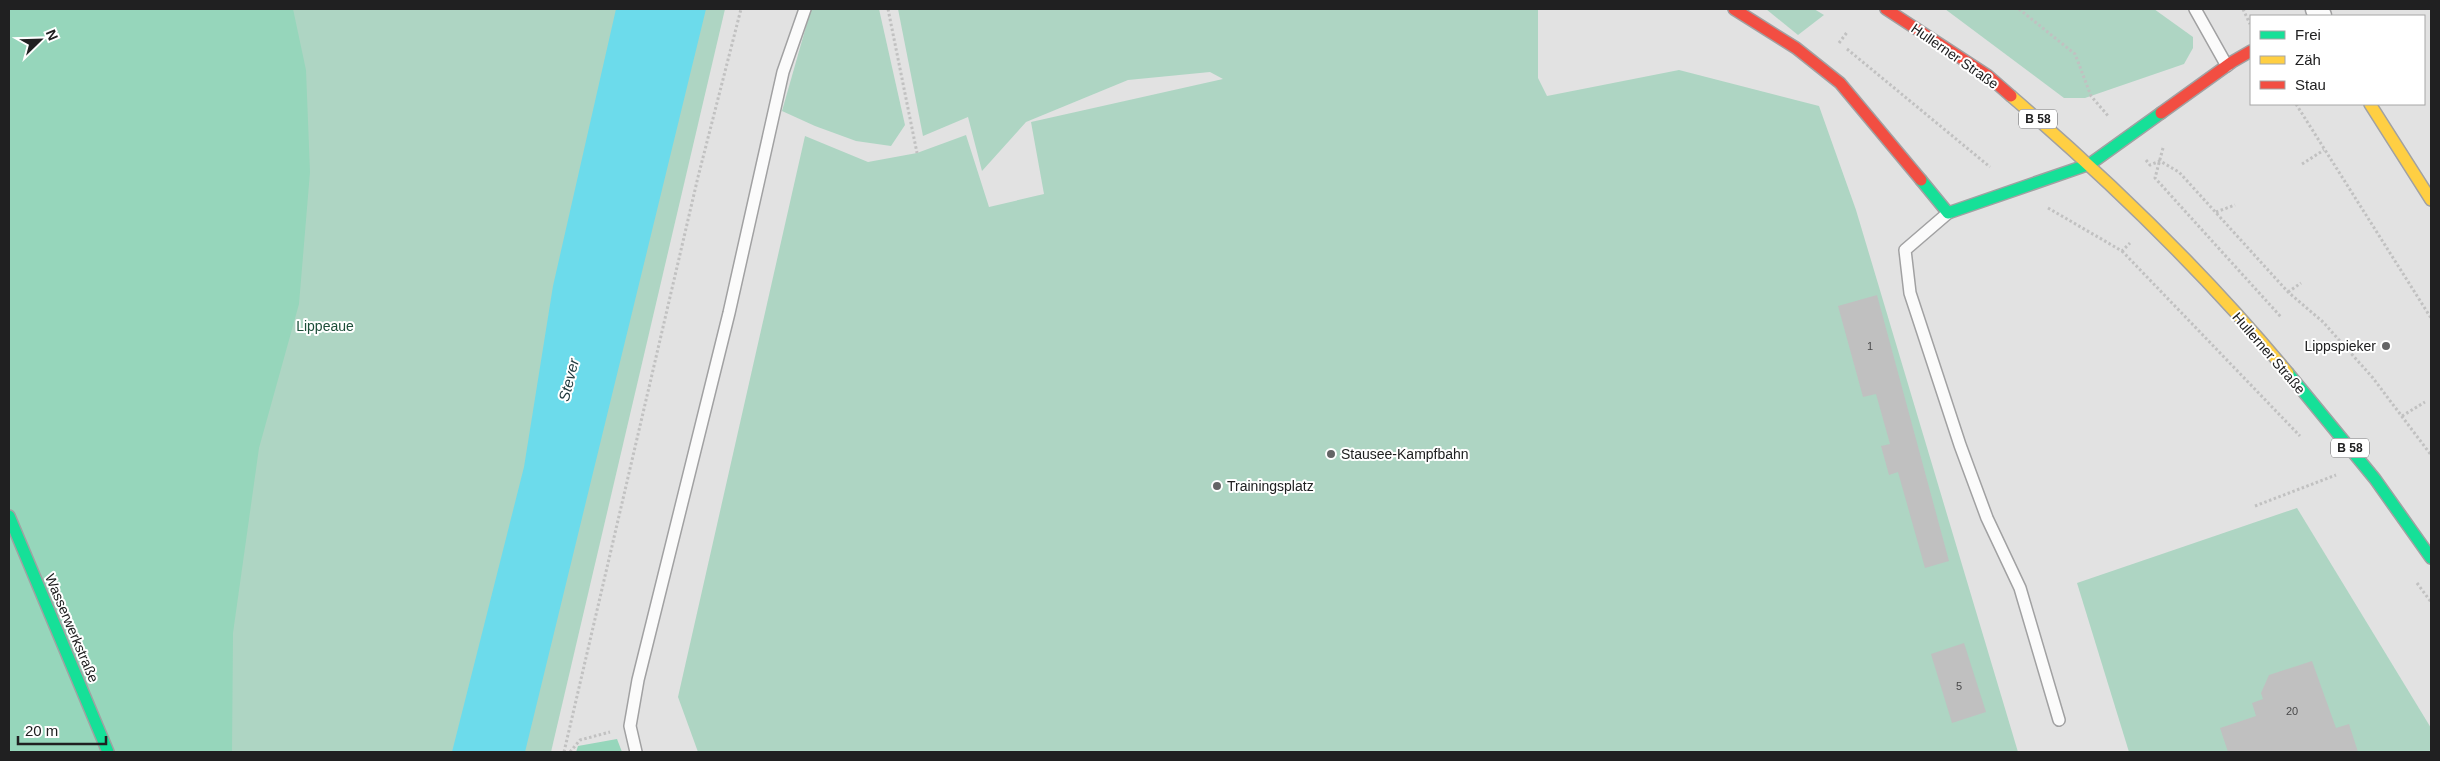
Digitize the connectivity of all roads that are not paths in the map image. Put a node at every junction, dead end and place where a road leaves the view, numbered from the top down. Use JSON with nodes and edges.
{"nodes":[{"id":1,"x":805,"y":9,"type":"edge"},
{"id":2,"x":1734,"y":9,"type":"edge"},
{"id":3,"x":1886,"y":9,"type":"edge"},
{"id":4,"x":2194,"y":9,"type":"edge"},
{"id":5,"x":2250,"y":52,"type":"edge"},
{"id":6,"x":2227,"y":66,"type":"junction"},
{"id":7,"x":2371,"y":105,"type":"edge"},
{"id":8,"x":2090,"y":164,"type":"junction"},
{"id":9,"x":2431,"y":200,"type":"edge"},
{"id":10,"x":1948,"y":213,"type":"junction"},
{"id":11,"x":9,"y":516,"type":"edge"},
{"id":12,"x":2431,"y":558,"type":"edge"},
{"id":13,"x":2059,"y":720,"type":"dead end"},
{"id":14,"x":108,"y":752,"type":"edge"},
{"id":15,"x":636,"y":752,"type":"edge"}],
"edges":[{"from":1,"to":15,"type":"lane"},
{"from":2,"to":10,"type":"street"},
{"from":3,"to":8,"type":"street","name":"Hullerner Straße","number":"B 58"},
{"from":4,"to":6,"type":"lane"},
{"from":5,"to":6,"type":"street"},
{"from":6,"to":8,"type":"street"},
{"from":7,"to":9,"type":"street"},
{"from":8,"to":10,"type":"street"},
{"from":8,"to":12,"type":"street","name":"Hullerner Straße","number":"B 58"},
{"from":10,"to":13,"type":"lane"},
{"from":11,"to":14,"type":"street","name":"Wasserwerkstraße"}]}
